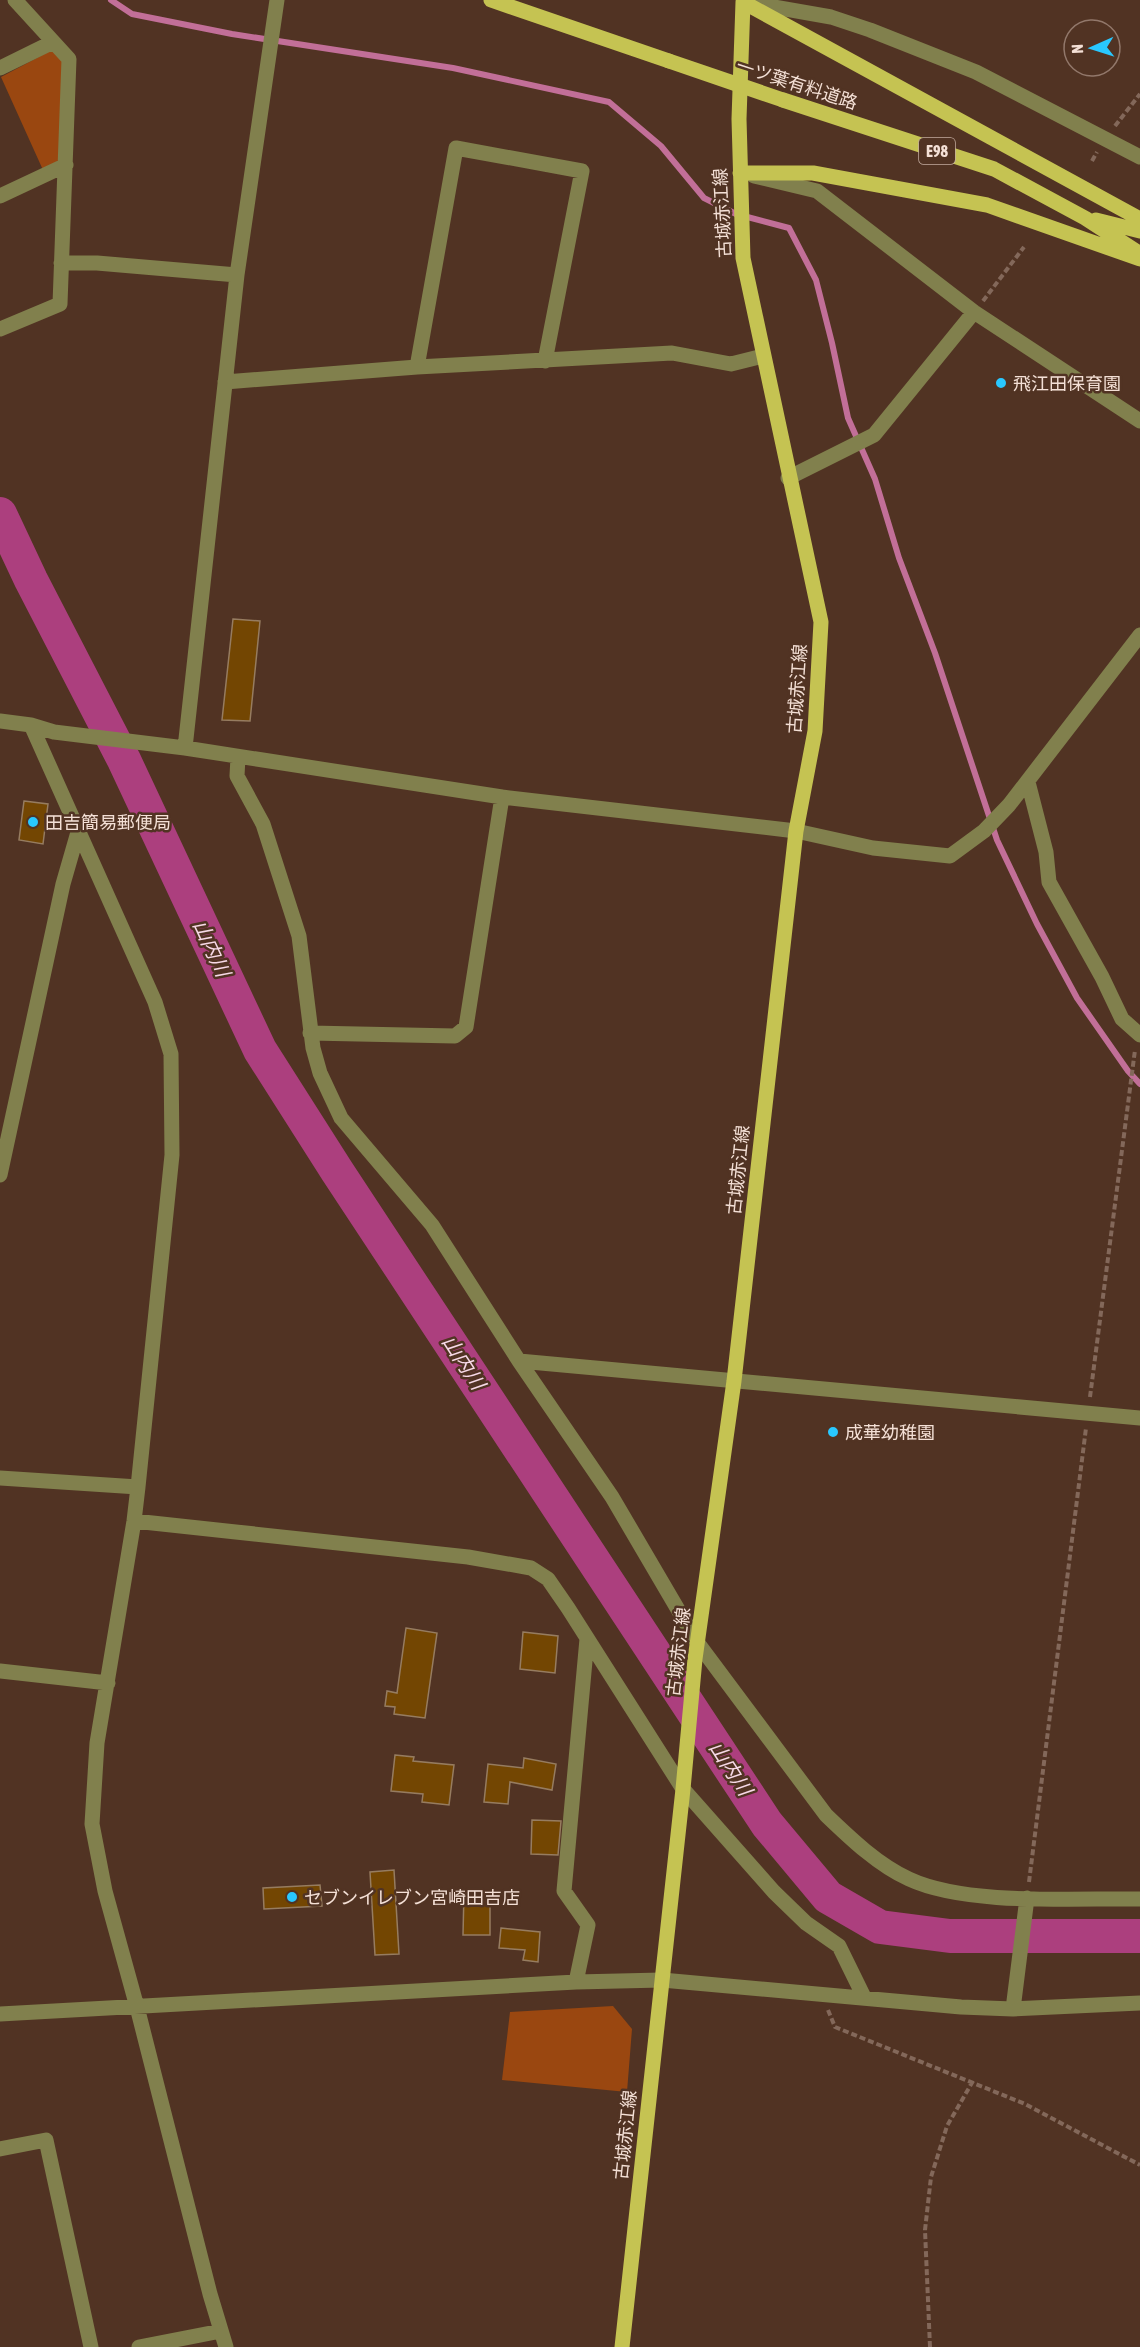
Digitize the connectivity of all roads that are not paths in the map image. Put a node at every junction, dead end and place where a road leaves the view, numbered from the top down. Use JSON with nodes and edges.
{"nodes":[{"id":1,"x":15,"y":0,"type":"edge"},
{"id":2,"x":491,"y":0,"type":"edge"},
{"id":3,"x":741,"y":1,"type":"edge"},
{"id":4,"x":276,"y":5,"type":"edge"},
{"id":5,"x":53,"y":42,"type":"junction"},
{"id":6,"x":0,"y":68,"type":"edge"},
{"id":7,"x":1140,"y":157,"type":"edge"},
{"id":8,"x":66,"y":165,"type":"junction"},
{"id":9,"x":740,"y":173,"type":"junction"},
{"id":10,"x":0,"y":196,"type":"edge"},
{"id":11,"x":1084,"y":218,"type":"junction"},
{"id":12,"x":1140,"y":219,"type":"edge"},
{"id":13,"x":1140,"y":231,"type":"edge"},
{"id":14,"x":1140,"y":253,"type":"edge"},
{"id":15,"x":1140,"y":259,"type":"edge"},
{"id":16,"x":61,"y":263,"type":"junction"},
{"id":17,"x":237,"y":275,"type":"junction"},
{"id":18,"x":974,"y":312,"type":"junction"},
{"id":19,"x":0,"y":329,"type":"edge"},
{"id":20,"x":763,"y":356,"type":"junction"},
{"id":21,"x":545,"y":361,"type":"junction"},
{"id":22,"x":417,"y":367,"type":"junction"},
{"id":23,"x":225,"y":382,"type":"junction"},
{"id":24,"x":1140,"y":421,"type":"edge"},
{"id":25,"x":789,"y":478,"type":"junction"},
{"id":26,"x":1140,"y":635,"type":"edge"},
{"id":27,"x":0,"y":721,"type":"edge"},
{"id":28,"x":31,"y":725,"type":"junction"},
{"id":29,"x":184,"y":748,"type":"junction"},
{"id":30,"x":238,"y":757,"type":"junction"},
{"id":31,"x":1028,"y":782,"type":"junction"},
{"id":32,"x":502,"y":797,"type":"junction"},
{"id":33,"x":796,"y":831,"type":"junction"},
{"id":34,"x":78,"y":832,"type":"junction"},
{"id":35,"x":310,"y":1033,"type":"junction"},
{"id":36,"x":1138,"y":1035,"type":"edge"},
{"id":37,"x":0,"y":1176,"type":"edge"},
{"id":38,"x":519,"y":1361,"type":"junction"},
{"id":39,"x":734,"y":1382,"type":"junction"},
{"id":40,"x":1140,"y":1418,"type":"edge"},
{"id":41,"x":0,"y":1478,"type":"edge"},
{"id":42,"x":138,"y":1487,"type":"junction"},
{"id":43,"x":134,"y":1521,"type":"junction"},
{"id":44,"x":587,"y":1639,"type":"junction"},
{"id":45,"x":697,"y":1642,"type":"junction"},
{"id":46,"x":0,"y":1671,"type":"edge"},
{"id":47,"x":108,"y":1683,"type":"junction"},
{"id":48,"x":683,"y":1790,"type":"junction"},
{"id":49,"x":1027,"y":1898,"type":"junction"},
{"id":50,"x":1140,"y":1899,"type":"edge"},
{"id":51,"x":662,"y":1980,"type":"junction"},
{"id":52,"x":576,"y":1982,"type":"junction"},
{"id":53,"x":864,"y":1997,"type":"junction"},
{"id":54,"x":1140,"y":2003,"type":"edge"},
{"id":55,"x":137,"y":2007,"type":"junction"},
{"id":56,"x":1013,"y":2009,"type":"junction"},
{"id":57,"x":0,"y":2014,"type":"edge"},
{"id":58,"x":0,"y":2148,"type":"edge"},
{"id":59,"x":221,"y":2331,"type":"junction"},
{"id":60,"x":91,"y":2347,"type":"edge"},
{"id":61,"x":139,"y":2347,"type":"edge"},
{"id":62,"x":226,"y":2347,"type":"edge"},
{"id":63,"x":621,"y":2347,"type":"edge"}],
"edges":[{"from":1,"to":5,"type":"street"},
{"from":2,"to":11,"type":"main road","name":"一ツ葉有料道路","number":"E98","bridge":true},
{"from":3,"to":7,"type":"street"},
{"from":3,"to":9,"type":"main road","name":"古城赤江線"},
{"from":3,"to":12,"type":"main road"},
{"from":4,"to":17,"type":"street"},
{"from":5,"to":6,"type":"street"},
{"from":5,"to":8,"type":"street"},
{"from":8,"to":10,"type":"street"},
{"from":8,"to":16,"type":"street"},
{"from":9,"to":15,"type":"main road"},
{"from":9,"to":18,"type":"street"},
{"from":9,"to":20,"type":"main road","name":"古城赤江線"},
{"from":11,"to":13,"type":"main road","name":"一ツ葉有料道路","number":"E98"},
{"from":11,"to":14,"type":"main road","name":"一ツ葉有料道路","number":"E98"},
{"from":16,"to":17,"type":"street"},
{"from":16,"to":19,"type":"street"},
{"from":17,"to":23,"type":"street"},
{"from":18,"to":24,"type":"street"},
{"from":18,"to":25,"type":"street"},
{"from":20,"to":21,"type":"street"},
{"from":20,"to":25,"type":"main road","name":"古城赤江線"},
{"from":21,"to":22,"type":"street"},
{"from":21,"to":22,"type":"street"},
{"from":22,"to":23,"type":"street"},
{"from":23,"to":29,"type":"street"},
{"from":25,"to":33,"type":"main road","name":"古城赤江線"},
{"from":26,"to":31,"type":"street"},
{"from":27,"to":28,"type":"street"},
{"from":28,"to":29,"type":"street"},
{"from":28,"to":34,"type":"street"},
{"from":29,"to":30,"type":"street"},
{"from":30,"to":32,"type":"street"},
{"from":30,"to":35,"type":"street"},
{"from":31,"to":33,"type":"street"},
{"from":31,"to":36,"type":"street"},
{"from":32,"to":33,"type":"street"},
{"from":32,"to":35,"type":"street"},
{"from":33,"to":39,"type":"main road","name":"古城赤江線"},
{"from":34,"to":37,"type":"street"},
{"from":34,"to":42,"type":"street"},
{"from":35,"to":38,"type":"street"},
{"from":38,"to":39,"type":"street"},
{"from":38,"to":45,"type":"street"},
{"from":39,"to":40,"type":"street"},
{"from":39,"to":45,"type":"main road","name":"古城赤江線"},
{"from":41,"to":42,"type":"street"},
{"from":42,"to":43,"type":"street"},
{"from":43,"to":44,"type":"street"},
{"from":43,"to":47,"type":"street"},
{"from":44,"to":48,"type":"street"},
{"from":44,"to":52,"type":"street"},
{"from":45,"to":48,"type":"main road","name":"古城赤江線"},
{"from":45,"to":49,"type":"street"},
{"from":46,"to":47,"type":"street"},
{"from":47,"to":55,"type":"street"},
{"from":48,"to":51,"type":"main road","name":"古城赤江線"},
{"from":48,"to":53,"type":"street"},
{"from":49,"to":50,"type":"street"},
{"from":49,"to":56,"type":"street"},
{"from":51,"to":52,"type":"street"},
{"from":51,"to":53,"type":"street"},
{"from":51,"to":63,"type":"main road","name":"古城赤江線"},
{"from":52,"to":55,"type":"street"},
{"from":53,"to":56,"type":"street"},
{"from":54,"to":56,"type":"street"},
{"from":55,"to":57,"type":"street"},
{"from":55,"to":59,"type":"street"},
{"from":58,"to":60,"type":"street"},
{"from":59,"to":61,"type":"street"},
{"from":59,"to":62,"type":"street"}]}
